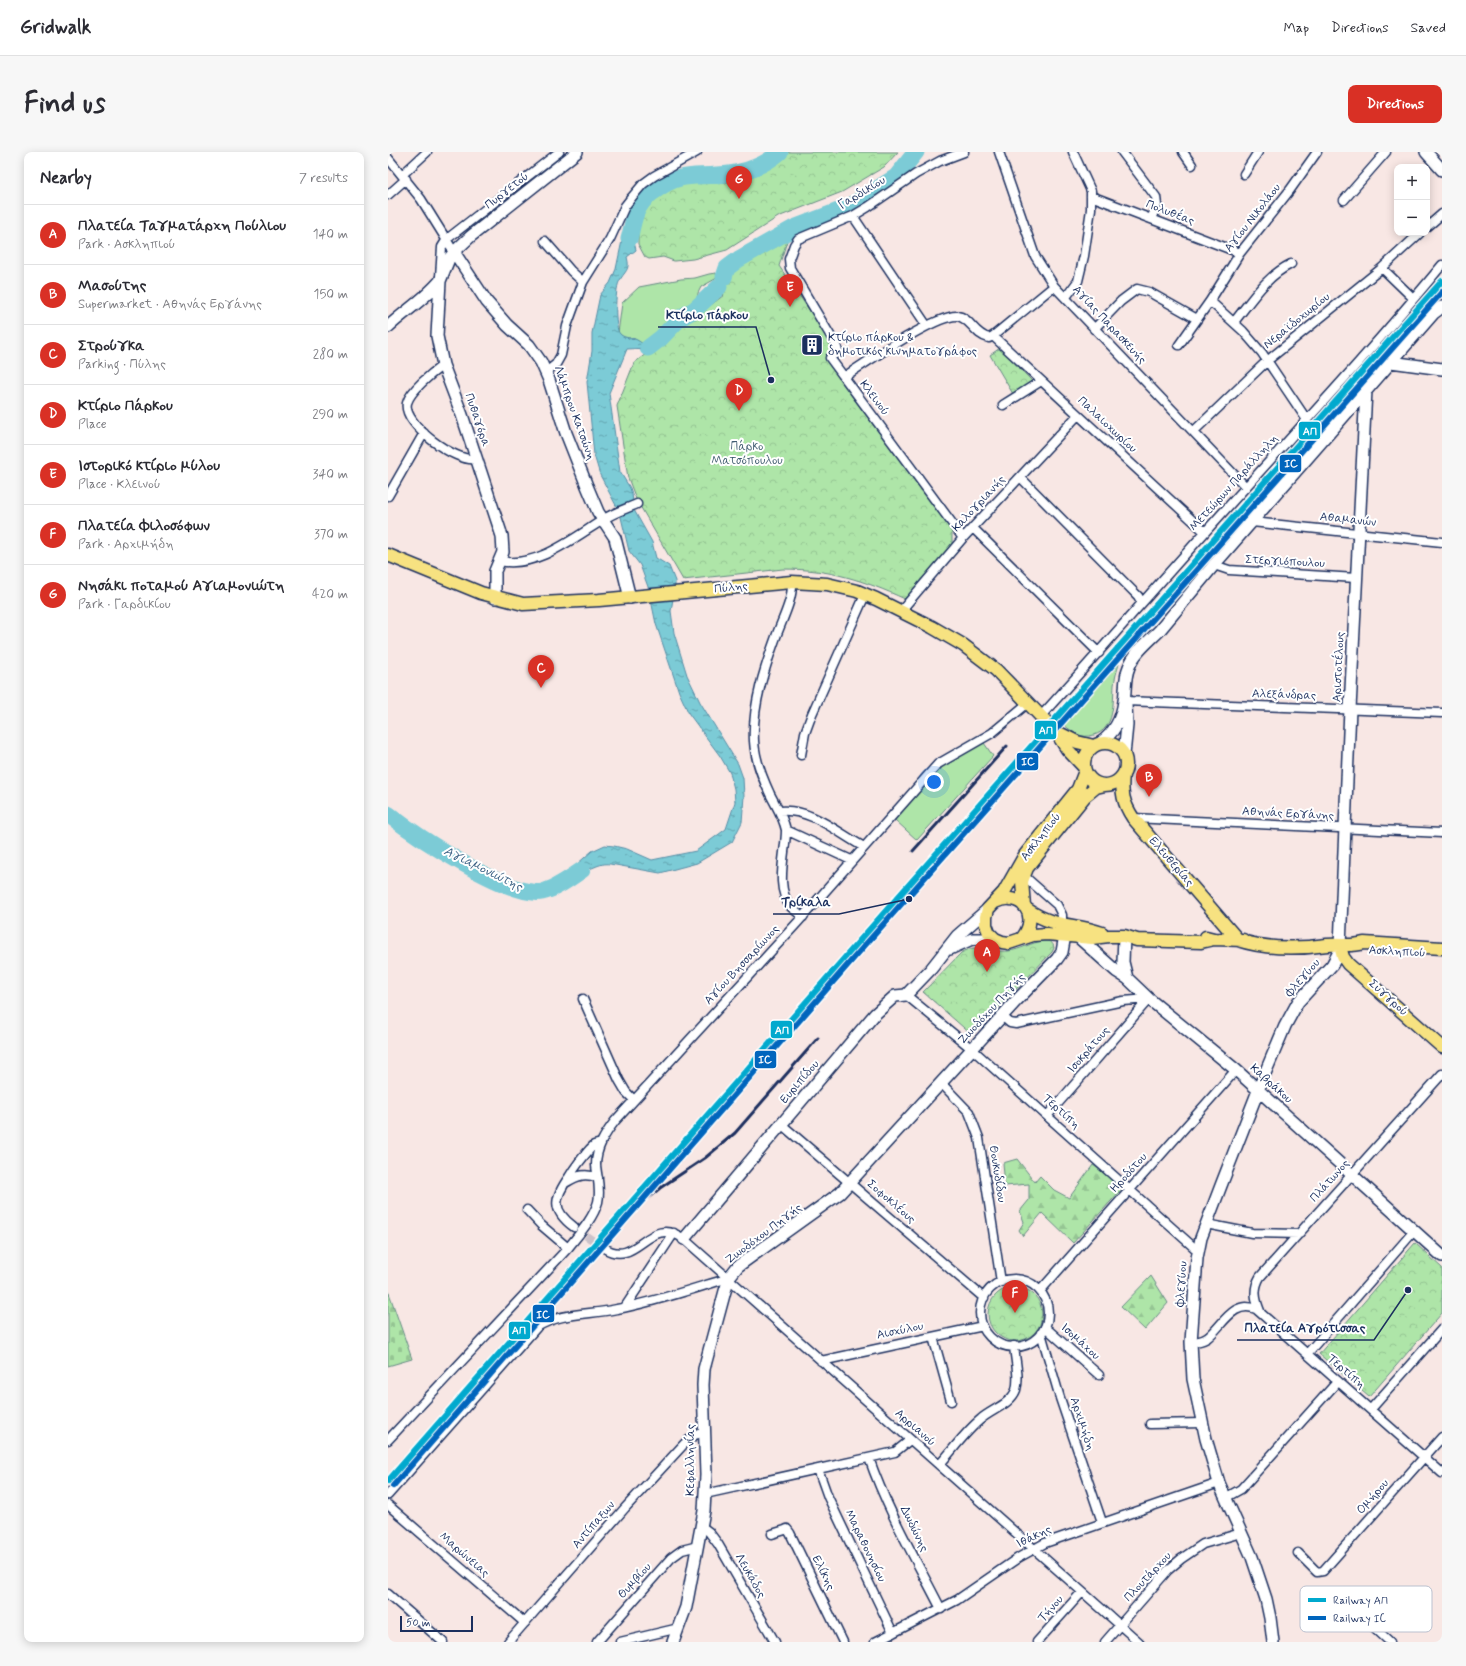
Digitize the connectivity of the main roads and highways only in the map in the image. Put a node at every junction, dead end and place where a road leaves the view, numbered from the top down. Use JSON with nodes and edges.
{"nodes":[{"id":1,"x":388,"y":555,"type":"edge"},
{"id":2,"x":1056,"y":732,"type":"junction"},
{"id":3,"x":1097,"y":744,"type":"junction"},
{"id":4,"x":1085,"y":769,"type":"junction"},
{"id":5,"x":1123,"y":775,"type":"junction"},
{"id":6,"x":1105,"y":785,"type":"junction"},
{"id":7,"x":992,"y":906,"type":"junction"},
{"id":8,"x":1026,"y":908,"type":"junction"},
{"id":9,"x":1063,"y":930,"type":"junction"},
{"id":10,"x":1109,"y":936,"type":"junction"},
{"id":11,"x":1023,"y":937,"type":"junction"},
{"id":12,"x":1238,"y":940,"type":"junction"},
{"id":13,"x":1354,"y":946,"type":"junction"},
{"id":14,"x":1336,"y":947,"type":"junction"},
{"id":15,"x":1442,"y":948,"type":"edge"},
{"id":16,"x":1442,"y":955,"type":"edge"},
{"id":17,"x":1442,"y":1047,"type":"edge"}],
"edges":[{"from":1,"to":2,"type":"main road","name":"Πύλης"},
{"from":2,"to":3,"type":"main road"},
{"from":2,"to":4,"type":"main road"},
{"from":3,"to":4,"type":"main road"},
{"from":3,"to":5,"type":"main road","name":"Ελευθερίας"},
{"from":4,"to":6,"type":"main road"},
{"from":4,"to":7,"type":"main road","name":"Ασκληπιού"},
{"from":5,"to":6,"type":"main road"},
{"from":5,"to":12,"type":"main road","name":"Ελευθερίας"},
{"from":6,"to":8,"type":"main road","name":"Ασκληπιού"},
{"from":7,"to":8,"type":"main road","name":"Ασκληπιού"},
{"from":7,"to":11,"type":"main road","name":"Ασκληπιού"},
{"from":8,"to":9,"type":"main road","name":"Ασκληπιού"},
{"from":8,"to":11,"type":"main road","name":"Ασκληπιού"},
{"from":9,"to":10,"type":"main road","name":"Ασκληπιού"},
{"from":9,"to":10,"type":"main road","name":"Ασκληπιού"},
{"from":9,"to":11,"type":"main road","name":"Ασκληπιού"},
{"from":10,"to":12,"type":"main road","name":"Ασκληπιού"},
{"from":12,"to":14,"type":"main road","name":"Ασκληπιού"},
{"from":13,"to":14,"type":"main road","name":"Ασκληπιού"},
{"from":13,"to":15,"type":"main road","name":"Ασκληπιού"},
{"from":13,"to":16,"type":"main road","name":"Ασκληπιού"},
{"from":14,"to":17,"type":"main road","name":"Συγγρού"}]}
